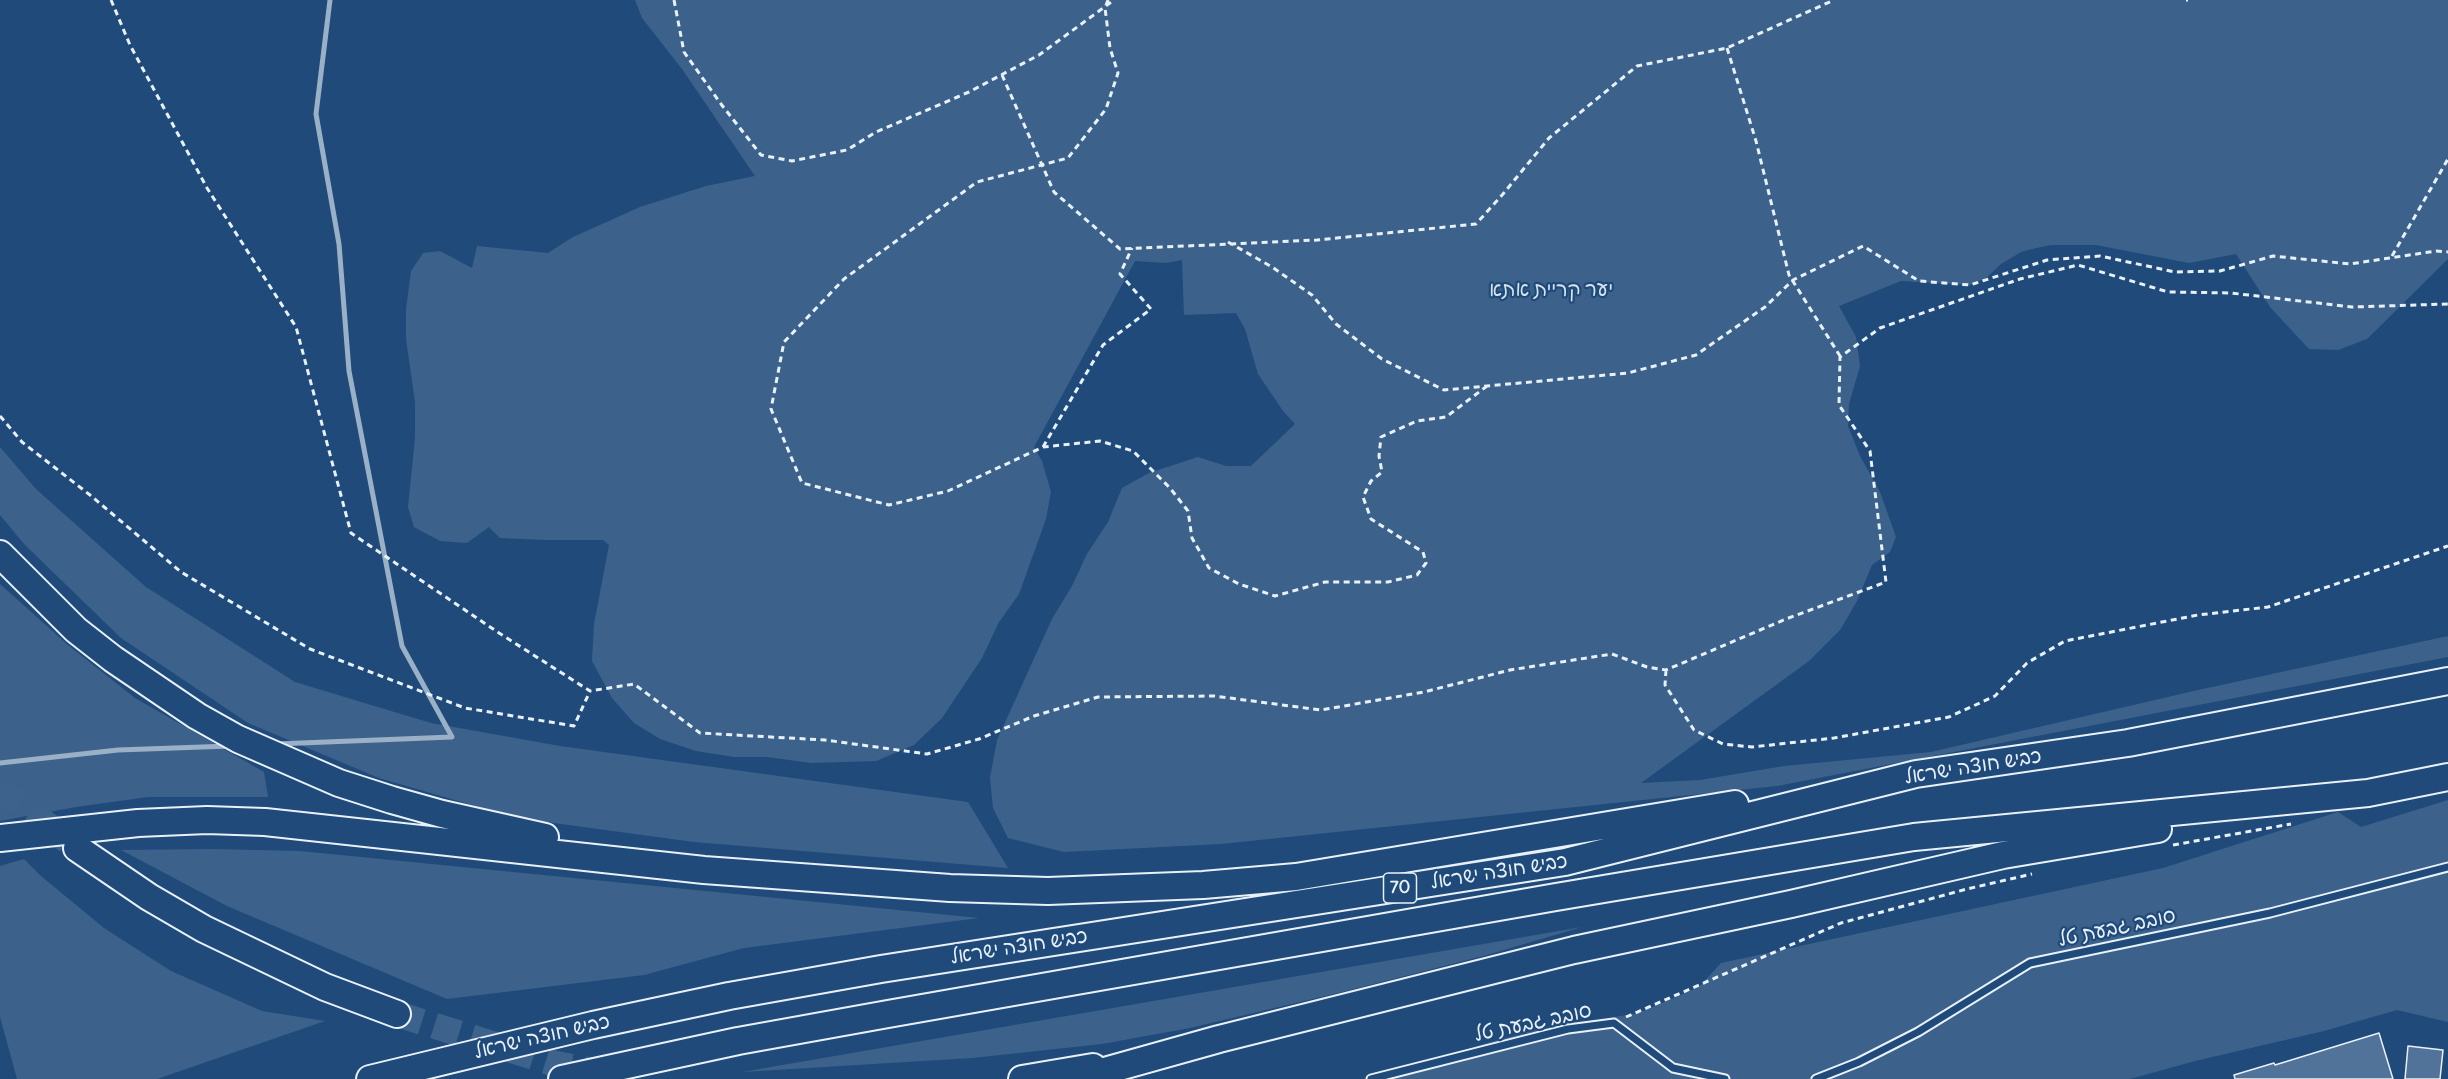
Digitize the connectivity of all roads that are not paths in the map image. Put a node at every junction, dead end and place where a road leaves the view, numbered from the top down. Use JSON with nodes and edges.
{"nodes":[{"id":1,"x":0,"y":554,"type":"edge"},
{"id":2,"x":2448,"y":681,"type":"edge"},
{"id":3,"x":1916,"y":774,"type":"junction"},
{"id":4,"x":2448,"y":777,"type":"edge"},
{"id":5,"x":2368,"y":793,"type":"junction"},
{"id":6,"x":0,"y":838,"type":"edge"},
{"id":7,"x":78,"y":848,"type":"tunnel mouth"},
{"id":8,"x":2448,"y":867,"type":"edge"},
{"id":9,"x":704,"y":870,"type":"junction"},
{"id":10,"x":397,"y":1014,"type":"tunnel mouth"},
{"id":11,"x":1219,"y":1039,"type":"junction"},
{"id":12,"x":370,"y":1079,"type":"edge"},
{"id":13,"x":562,"y":1079,"type":"edge"},
{"id":14,"x":1022,"y":1079,"type":"edge"},
{"id":15,"x":1076,"y":1079,"type":"edge"},
{"id":16,"x":1371,"y":1079,"type":"edge"},
{"id":17,"x":1725,"y":1079,"type":"edge"},
{"id":18,"x":1816,"y":1079,"type":"edge"}],
"edges":[{"from":1,"to":9,"type":"highway"},
{"from":2,"to":3,"type":"highway","name":"כביש חוצה ישראל","number":"70"},
{"from":3,"to":9,"type":"highway"},
{"from":3,"to":12,"type":"highway","name":"כביש חוצה ישראל","number":"70"},
{"from":4,"to":5,"type":"highway","name":"כביש חוצה ישראל","number":"70"},
{"from":5,"to":11,"type":"highway"},
{"from":5,"to":13,"type":"highway","name":"כביש חוצה ישראל","number":"70"},
{"from":6,"to":9,"type":"highway"},
{"from":7,"to":10,"type":"highway"},
{"from":8,"to":18,"type":"lane","name":"סובב גבעת טל"},
{"from":11,"to":14,"type":"highway"},
{"from":11,"to":15,"type":"highway"},
{"from":16,"to":17,"type":"lane","name":"סובב גבעת טל"}]}
